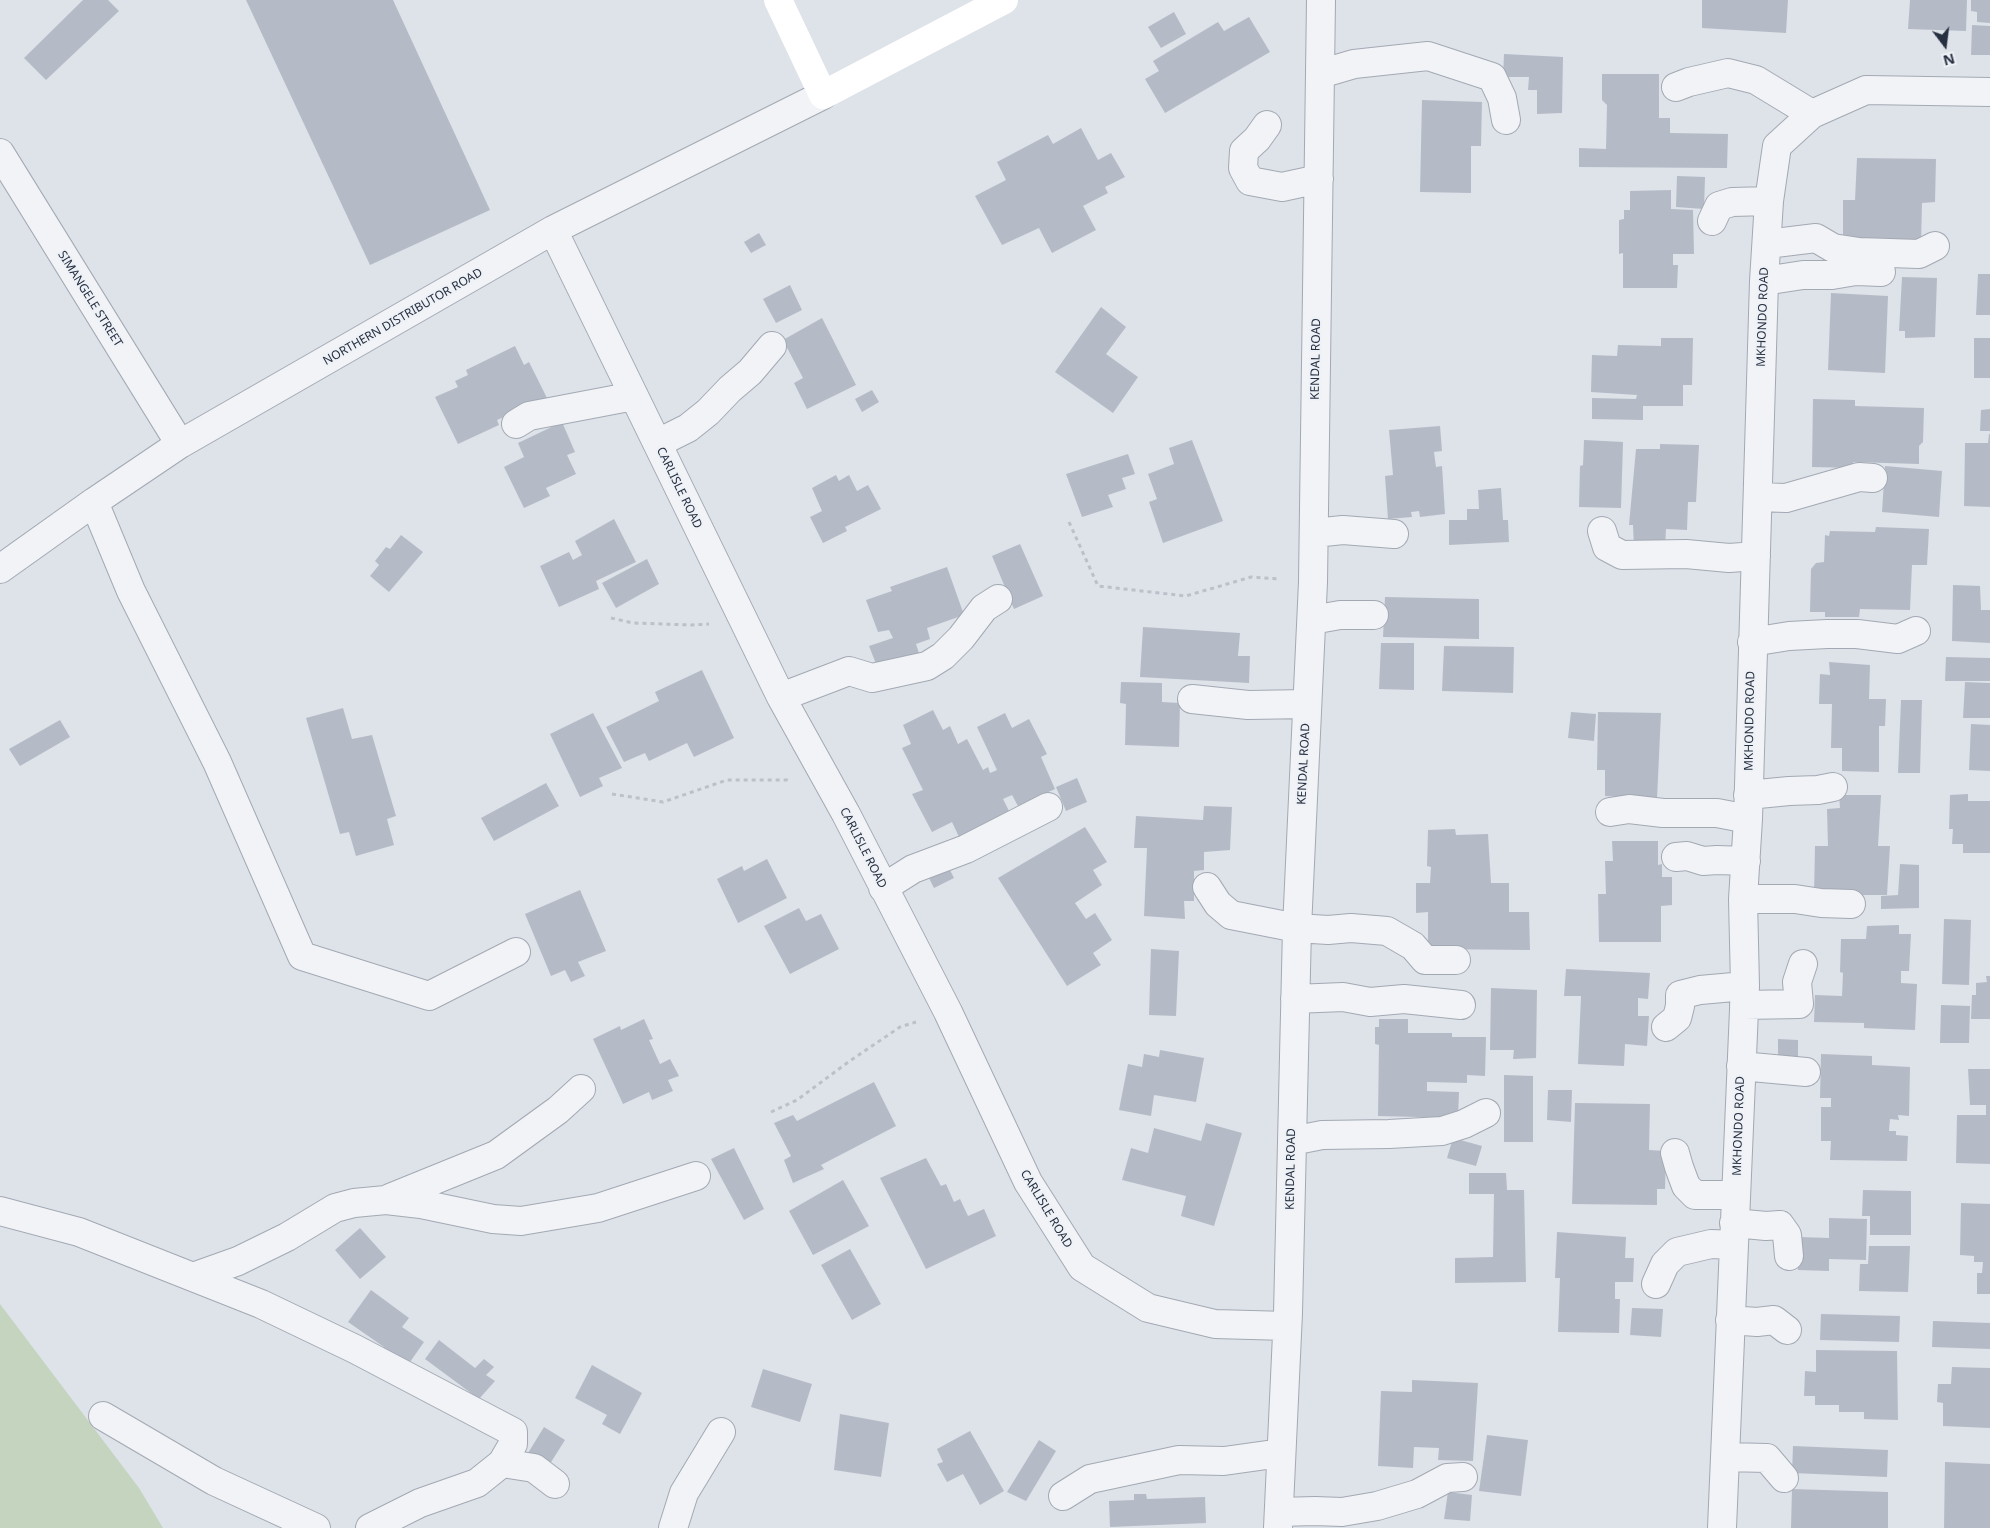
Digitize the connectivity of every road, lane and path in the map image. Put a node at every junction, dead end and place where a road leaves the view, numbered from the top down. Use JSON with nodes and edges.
{"nodes":[{"id":1,"x":778,"y":0,"type":"edge"},
{"id":2,"x":1004,"y":0,"type":"edge"},
{"id":3,"x":1321,"y":0,"type":"edge"},
{"id":4,"x":1320,"y":74,"type":"junction"},
{"id":5,"x":1676,"y":87,"type":"dead end"},
{"id":6,"x":1990,"y":92,"type":"edge"},
{"id":7,"x":823,"y":95,"type":"junction"},
{"id":8,"x":1812,"y":114,"type":"junction"},
{"id":9,"x":1506,"y":120,"type":"dead end"},
{"id":10,"x":1266,"y":125,"type":"dead end"},
{"id":11,"x":0,"y":153,"type":"edge"},
{"id":12,"x":1319,"y":179,"type":"junction"},
{"id":13,"x":1769,"y":201,"type":"junction"},
{"id":14,"x":1712,"y":221,"type":"dead end"},
{"id":15,"x":553,"y":230,"type":"junction"},
{"id":16,"x":1767,"y":244,"type":"junction"},
{"id":17,"x":1935,"y":246,"type":"dead end"},
{"id":18,"x":1881,"y":272,"type":"dead end"},
{"id":19,"x":1764,"y":281,"type":"junction"},
{"id":20,"x":772,"y":346,"type":"dead end"},
{"id":21,"x":634,"y":396,"type":"junction"},
{"id":22,"x":516,"y":424,"type":"dead end"},
{"id":23,"x":658,"y":443,"type":"junction"},
{"id":24,"x":180,"y":444,"type":"junction"},
{"id":25,"x":1873,"y":478,"type":"dead end"},
{"id":26,"x":1758,"y":498,"type":"junction"},
{"id":27,"x":94,"y":502,"type":"junction"},
{"id":28,"x":1070,"y":522,"type":"dead end"},
{"id":29,"x":1602,"y":531,"type":"dead end"},
{"id":30,"x":1314,"y":533,"type":"junction"},
{"id":31,"x":1394,"y":534,"type":"dead end"},
{"id":32,"x":1756,"y":556,"type":"junction"},
{"id":33,"x":0,"y":568,"type":"edge"},
{"id":34,"x":1314,"y":582,"type":"junction"},
{"id":35,"x":998,"y":599,"type":"dead end"},
{"id":36,"x":1374,"y":615,"type":"dead end"},
{"id":37,"x":610,"y":618,"type":"dead end"},
{"id":38,"x":1312,"y":620,"type":"junction"},
{"id":39,"x":745,"y":621,"type":"junction"},
{"id":40,"x":1916,"y":631,"type":"dead end"},
{"id":41,"x":1752,"y":642,"type":"junction"},
{"id":42,"x":781,"y":697,"type":"junction"},
{"id":43,"x":1192,"y":699,"type":"dead end"},
{"id":44,"x":1307,"y":704,"type":"junction"},
{"id":45,"x":795,"y":784,"type":"dead end"},
{"id":46,"x":1833,"y":787,"type":"dead end"},
{"id":47,"x":612,"y":794,"type":"dead end"},
{"id":48,"x":1048,"y":807,"type":"dead end"},
{"id":49,"x":1748,"y":807,"type":"junction"},
{"id":50,"x":1610,"y":812,"type":"dead end"},
{"id":51,"x":1676,"y":857,"type":"dead end"},
{"id":52,"x":1746,"y":860,"type":"junction"},
{"id":53,"x":1207,"y":887,"type":"dead end"},
{"id":54,"x":883,"y":888,"type":"junction"},
{"id":55,"x":1743,"y":899,"type":"junction"},
{"id":56,"x":1851,"y":904,"type":"dead end"},
{"id":57,"x":1297,"y":928,"type":"junction"},
{"id":58,"x":516,"y":952,"type":"dead end"},
{"id":59,"x":1456,"y":960,"type":"dead end"},
{"id":60,"x":1803,"y":964,"type":"dead end"},
{"id":61,"x":1744,"y":996,"type":"junction"},
{"id":62,"x":1295,"y":1000,"type":"junction"},
{"id":63,"x":1461,"y":1005,"type":"dead end"},
{"id":64,"x":948,"y":1012,"type":"junction"},
{"id":65,"x":1666,"y":1027,"type":"dead end"},
{"id":66,"x":1741,"y":1066,"type":"junction"},
{"id":67,"x":1806,"y":1072,"type":"dead end"},
{"id":68,"x":581,"y":1089,"type":"dead end"},
{"id":69,"x":771,"y":1112,"type":"dead end"},
{"id":70,"x":1486,"y":1113,"type":"dead end"},
{"id":71,"x":1292,"y":1141,"type":"junction"},
{"id":72,"x":1675,"y":1153,"type":"dead end"},
{"id":73,"x":696,"y":1176,"type":"dead end"},
{"id":74,"x":1736,"y":1195,"type":"junction"},
{"id":75,"x":386,"y":1200,"type":"junction"},
{"id":76,"x":0,"y":1211,"type":"edge"},
{"id":77,"x":1734,"y":1234,"type":"junction"},
{"id":78,"x":1789,"y":1256,"type":"dead end"},
{"id":79,"x":193,"y":1277,"type":"junction"},
{"id":80,"x":1656,"y":1284,"type":"dead end"},
{"id":81,"x":1730,"y":1320,"type":"junction"},
{"id":82,"x":1287,"y":1326,"type":"junction"},
{"id":83,"x":1787,"y":1330,"type":"dead end"},
{"id":84,"x":103,"y":1416,"type":"dead end"},
{"id":85,"x":721,"y":1432,"type":"dead end"},
{"id":86,"x":1281,"y":1453,"type":"junction"},
{"id":87,"x":1725,"y":1457,"type":"junction"},
{"id":88,"x":502,"y":1463,"type":"junction"},
{"id":89,"x":1463,"y":1477,"type":"dead end"},
{"id":90,"x":1784,"y":1478,"type":"dead end"},
{"id":91,"x":555,"y":1484,"type":"dead end"},
{"id":92,"x":1063,"y":1496,"type":"dead end"},
{"id":93,"x":1278,"y":1520,"type":"edge"},
{"id":94,"x":316,"y":1528,"type":"edge"},
{"id":95,"x":370,"y":1528,"type":"edge"},
{"id":96,"x":673,"y":1528,"type":"edge"},
{"id":97,"x":1722,"y":1528,"type":"edge"}],
"edges":[{"from":1,"to":7,"type":"main road"},
{"from":2,"to":7,"type":"main road"},
{"from":3,"to":4,"type":"street","name":"KENDAL ROAD"},
{"from":4,"to":9,"type":"street"},
{"from":4,"to":12,"type":"street","name":"KENDAL ROAD"},
{"from":5,"to":8,"type":"street"},
{"from":6,"to":8,"type":"street","name":"MKHONDO ROAD"},
{"from":7,"to":15,"type":"street","name":"NORTHERN DISTRIBUTOR ROAD"},
{"from":8,"to":13,"type":"street","name":"MKHONDO ROAD"},
{"from":10,"to":12,"type":"street"},
{"from":11,"to":24,"type":"street","name":"SIMANGELE STREET"},
{"from":12,"to":30,"type":"street","name":"KENDAL ROAD"},
{"from":13,"to":14,"type":"street"},
{"from":13,"to":16,"type":"street","name":"MKHONDO ROAD"},
{"from":15,"to":21,"type":"street","name":"CARLISLE ROAD"},
{"from":15,"to":24,"type":"street","name":"NORTHERN DISTRIBUTOR ROAD"},
{"from":16,"to":17,"type":"street"},
{"from":16,"to":19,"type":"street","name":"MKHONDO ROAD"},
{"from":18,"to":19,"type":"street"},
{"from":19,"to":26,"type":"street","name":"MKHONDO ROAD"},
{"from":20,"to":23,"type":"street"},
{"from":21,"to":22,"type":"street"},
{"from":21,"to":23,"type":"street","name":"CARLISLE ROAD"},
{"from":23,"to":39,"type":"street","name":"CARLISLE ROAD"},
{"from":24,"to":27,"type":"street","name":"NORTHERN DISTRIBUTOR ROAD"},
{"from":25,"to":26,"type":"street"},
{"from":26,"to":32,"type":"street","name":"MKHONDO ROAD"},
{"from":27,"to":33,"type":"street","name":"NORTHERN DISTRIBUTOR ROAD"},
{"from":27,"to":58,"type":"street"},
{"from":28,"to":34,"type":"path"},
{"from":29,"to":32,"type":"street"},
{"from":30,"to":31,"type":"street"},
{"from":30,"to":34,"type":"street","name":"KENDAL ROAD"},
{"from":32,"to":41,"type":"street","name":"MKHONDO ROAD"},
{"from":34,"to":38,"type":"street","name":"KENDAL ROAD"},
{"from":35,"to":42,"type":"street"},
{"from":36,"to":38,"type":"street"},
{"from":37,"to":39,"type":"path"},
{"from":38,"to":44,"type":"street","name":"KENDAL ROAD"},
{"from":39,"to":42,"type":"street","name":"CARLISLE ROAD"},
{"from":40,"to":41,"type":"street"},
{"from":41,"to":49,"type":"street","name":"MKHONDO ROAD"},
{"from":42,"to":54,"type":"street","name":"CARLISLE ROAD"},
{"from":43,"to":44,"type":"street"},
{"from":44,"to":57,"type":"street","name":"KENDAL ROAD"},
{"from":45,"to":47,"type":"path"},
{"from":46,"to":49,"type":"street"},
{"from":48,"to":54,"type":"street"},
{"from":49,"to":50,"type":"street"},
{"from":49,"to":52,"type":"street","name":"MKHONDO ROAD"},
{"from":51,"to":52,"type":"street"},
{"from":52,"to":55,"type":"street","name":"MKHONDO ROAD"},
{"from":53,"to":57,"type":"street"},
{"from":54,"to":64,"type":"street","name":"CARLISLE ROAD"},
{"from":55,"to":56,"type":"street"},
{"from":55,"to":61,"type":"street","name":"MKHONDO ROAD"},
{"from":57,"to":59,"type":"street"},
{"from":57,"to":62,"type":"street","name":"KENDAL ROAD"},
{"from":60,"to":61,"type":"street"},
{"from":61,"to":65,"type":"street"},
{"from":61,"to":66,"type":"street","name":"MKHONDO ROAD"},
{"from":62,"to":63,"type":"street"},
{"from":62,"to":71,"type":"street","name":"KENDAL ROAD"},
{"from":64,"to":69,"type":"path"},
{"from":64,"to":82,"type":"street","name":"CARLISLE ROAD"},
{"from":66,"to":67,"type":"street"},
{"from":66,"to":74,"type":"street","name":"MKHONDO ROAD"},
{"from":68,"to":75,"type":"street"},
{"from":70,"to":71,"type":"street"},
{"from":71,"to":82,"type":"street","name":"KENDAL ROAD"},
{"from":72,"to":74,"type":"street"},
{"from":73,"to":75,"type":"street"},
{"from":74,"to":77,"type":"street","name":"MKHONDO ROAD"},
{"from":75,"to":79,"type":"street"},
{"from":76,"to":79,"type":"street"},
{"from":77,"to":78,"type":"street"},
{"from":77,"to":80,"type":"street"},
{"from":77,"to":81,"type":"street","name":"MKHONDO ROAD"},
{"from":79,"to":88,"type":"street"},
{"from":81,"to":83,"type":"street"},
{"from":81,"to":87,"type":"street","name":"MKHONDO ROAD"},
{"from":82,"to":86,"type":"street","name":"KENDAL ROAD"},
{"from":84,"to":94,"type":"street"},
{"from":85,"to":96,"type":"street"},
{"from":86,"to":92,"type":"street"},
{"from":86,"to":93,"type":"street","name":"KENDAL ROAD"},
{"from":87,"to":90,"type":"street"},
{"from":87,"to":97,"type":"street","name":"MKHONDO ROAD"},
{"from":88,"to":91,"type":"street"},
{"from":88,"to":95,"type":"street"},
{"from":89,"to":93,"type":"street"}]}
